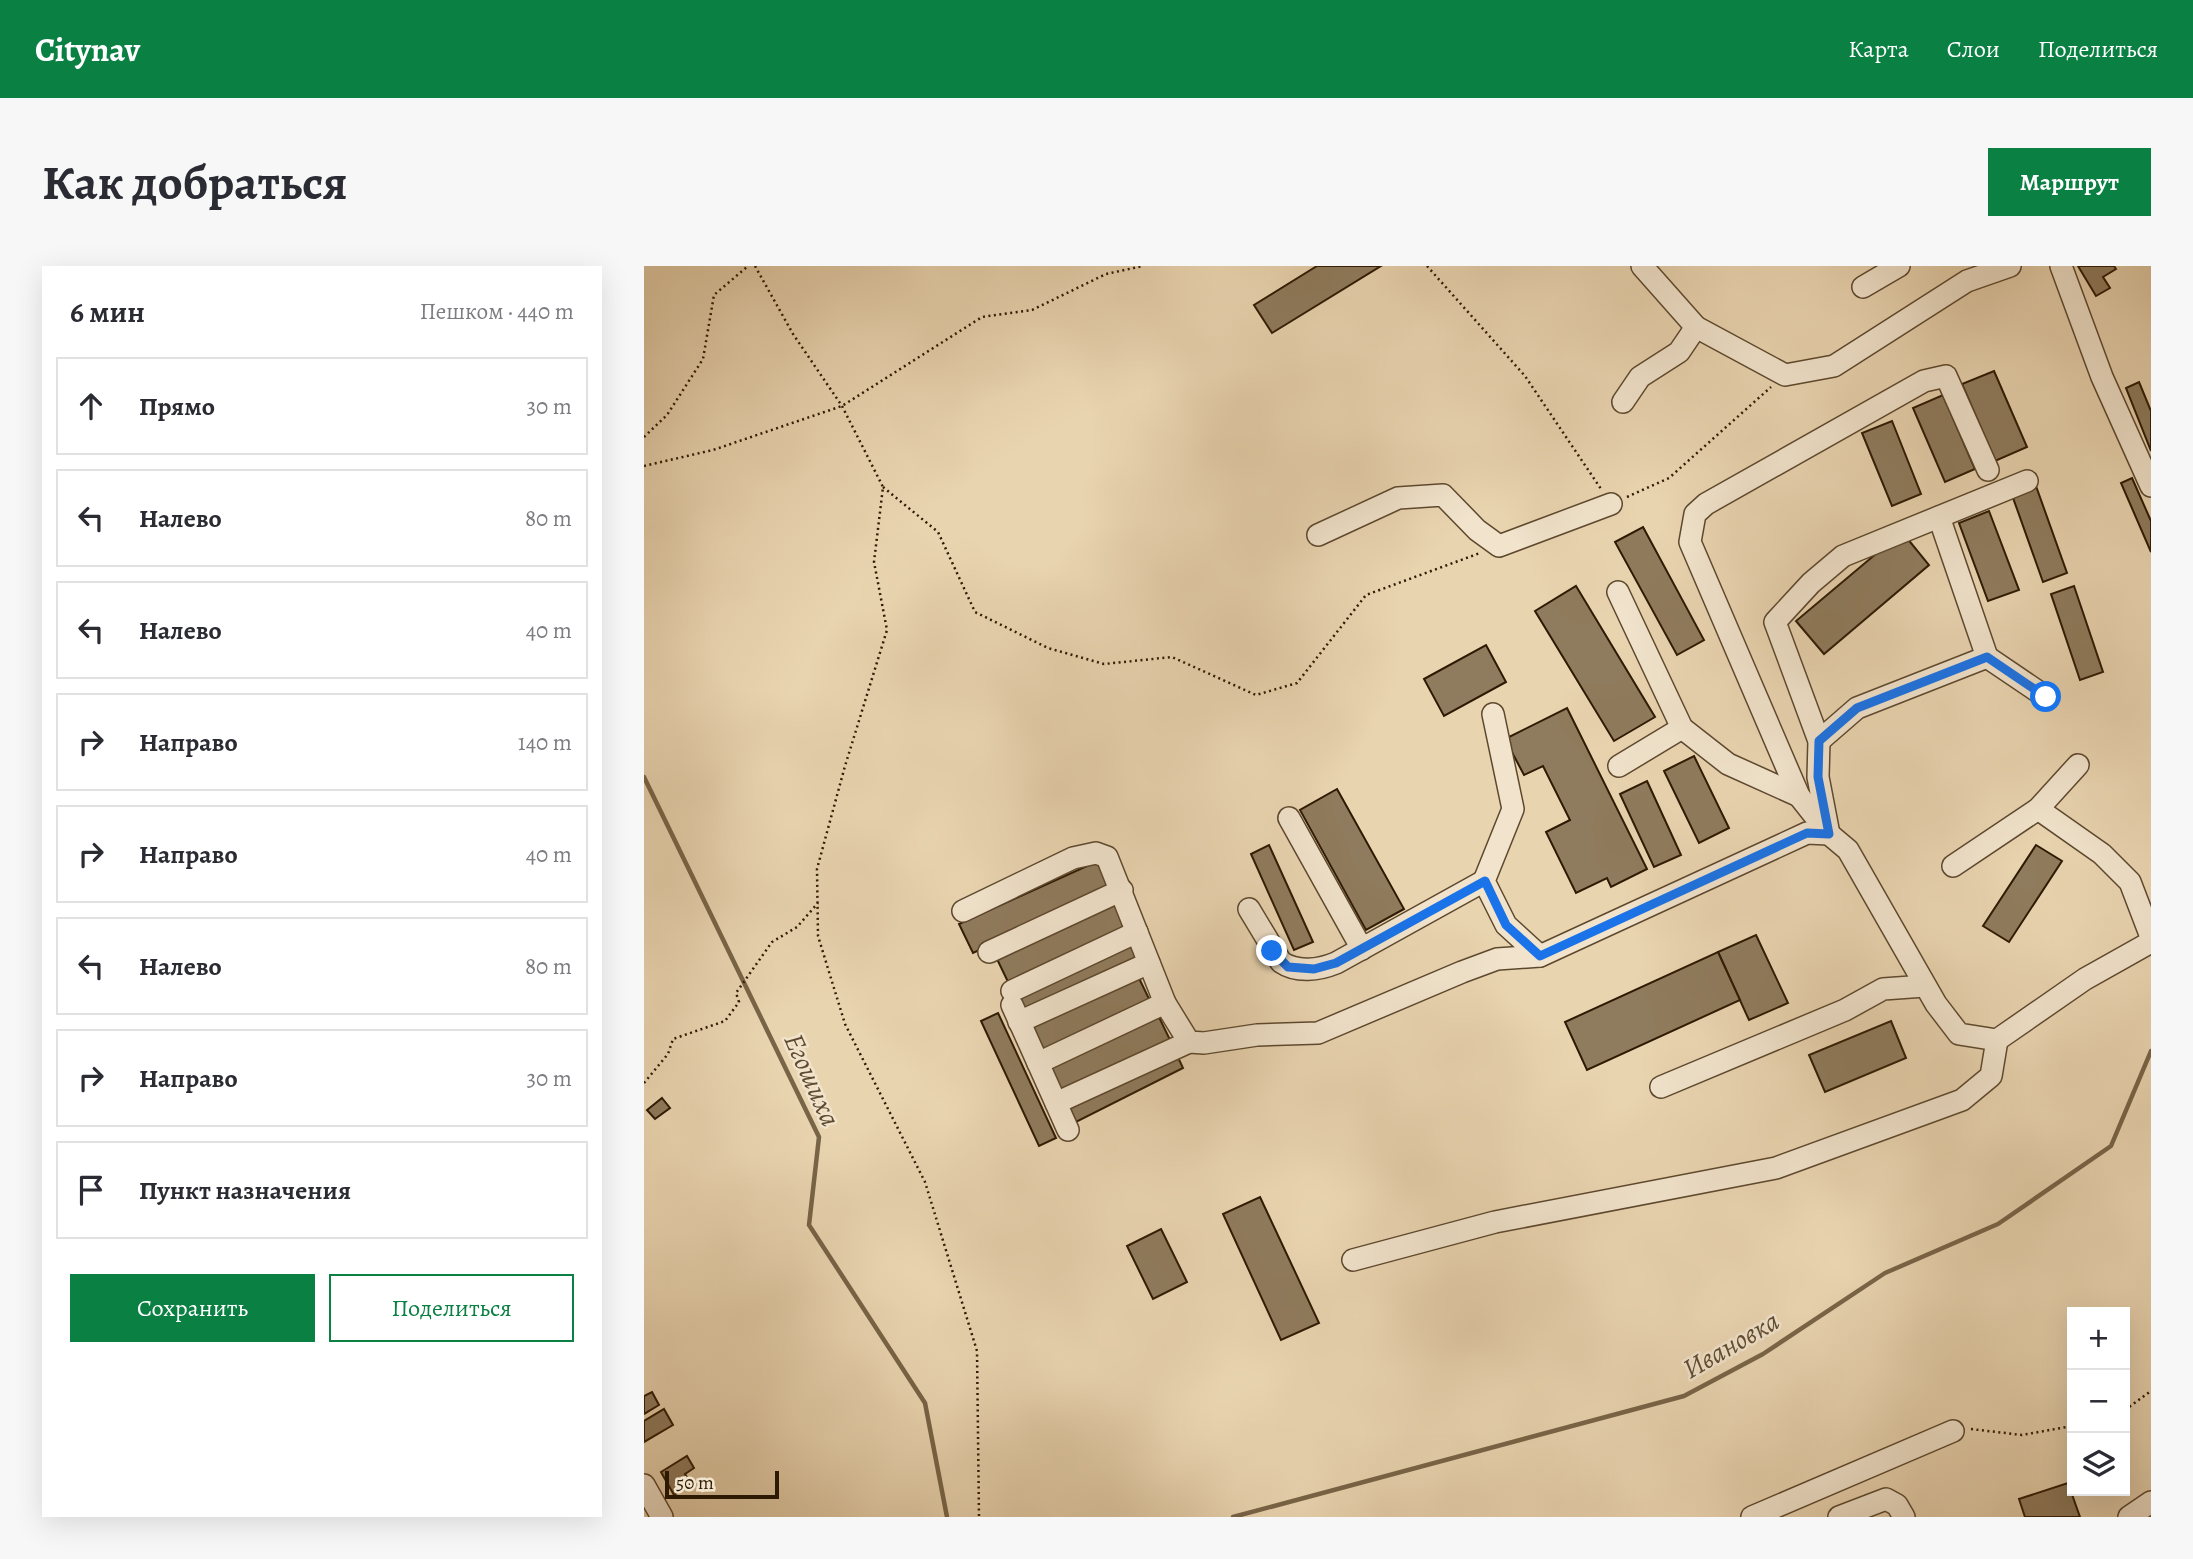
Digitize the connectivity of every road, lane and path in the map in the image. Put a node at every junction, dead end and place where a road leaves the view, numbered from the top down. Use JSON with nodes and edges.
{"nodes":[{"id":1,"x":748,"y":266,"type":"edge"},
{"id":2,"x":755,"y":266,"type":"edge"},
{"id":3,"x":1143,"y":266,"type":"edge"},
{"id":4,"x":1427,"y":266,"type":"edge"},
{"id":5,"x":1642,"y":266,"type":"edge"},
{"id":6,"x":1899,"y":266,"type":"edge"},
{"id":7,"x":2010,"y":266,"type":"edge"},
{"id":8,"x":2060,"y":266,"type":"edge"},
{"id":9,"x":1863,"y":287,"type":"dead end"},
{"id":10,"x":1696,"y":327,"type":"junction"},
{"id":11,"x":1785,"y":375,"type":"junction"},
{"id":12,"x":1623,"y":402,"type":"dead end"},
{"id":13,"x":842,"y":407,"type":"junction"},
{"id":14,"x":644,"y":437,"type":"edge"},
{"id":15,"x":644,"y":466,"type":"edge"},
{"id":16,"x":1988,"y":470,"type":"dead end"},
{"id":17,"x":2028,"y":481,"type":"dead end"},
{"id":18,"x":2151,"y":486,"type":"edge"},
{"id":19,"x":883,"y":487,"type":"junction"},
{"id":20,"x":1611,"y":504,"type":"junction"},
{"id":21,"x":1939,"y":517,"type":"junction"},
{"id":22,"x":1318,"y":535,"type":"dead end"},
{"id":23,"x":1499,"y":546,"type":"junction"},
{"id":24,"x":1618,"y":592,"type":"dead end"},
{"id":25,"x":1987,"y":657,"type":"junction"},
{"id":26,"x":2046,"y":697,"type":"dead end"},
{"id":27,"x":1493,"y":714,"type":"dead end"},
{"id":28,"x":1682,"y":728,"type":"junction"},
{"id":29,"x":1819,"y":741,"type":"junction"},
{"id":30,"x":2078,"y":765,"type":"dead end"},
{"id":31,"x":1619,"y":766,"type":"dead end"},
{"id":32,"x":1800,"y":796,"type":"junction"},
{"id":33,"x":2038,"y":809,"type":"junction"},
{"id":34,"x":1289,"y":818,"type":"dead end"},
{"id":35,"x":1829,"y":834,"type":"junction"},
{"id":36,"x":1953,"y":866,"type":"dead end"},
{"id":37,"x":1485,"y":881,"type":"junction"},
{"id":38,"x":1122,"y":890,"type":"junction"},
{"id":39,"x":818,"y":902,"type":"junction"},
{"id":40,"x":1249,"y":909,"type":"dead end"},
{"id":41,"x":963,"y":911,"type":"dead end"},
{"id":42,"x":1137,"y":932,"type":"junction"},
{"id":43,"x":2151,"y":939,"type":"edge"},
{"id":44,"x":1362,"y":949,"type":"junction"},
{"id":45,"x":989,"y":952,"type":"dead end"},
{"id":46,"x":1540,"y":956,"type":"junction"},
{"id":47,"x":1149,"y":962,"type":"junction"},
{"id":48,"x":1926,"y":986,"type":"junction"},
{"id":49,"x":1165,"y":1003,"type":"junction"},
{"id":50,"x":1014,"y":1006,"type":"junction"},
{"id":51,"x":1997,"y":1040,"type":"junction"},
{"id":52,"x":1189,"y":1042,"type":"junction"},
{"id":53,"x":1038,"y":1063,"type":"junction"},
{"id":54,"x":644,"y":1083,"type":"edge"},
{"id":55,"x":1661,"y":1087,"type":"dead end"},
{"id":56,"x":1056,"y":1103,"type":"junction"},
{"id":57,"x":1068,"y":1130,"type":"dead end"},
{"id":58,"x":1353,"y":1260,"type":"dead end"},
{"id":59,"x":2151,"y":1391,"type":"edge"},
{"id":60,"x":2130,"y":1406,"type":"edge"},
{"id":61,"x":2067,"y":1427,"type":"edge"},
{"id":62,"x":1953,"y":1431,"type":"joint"},
{"id":63,"x":644,"y":1485,"type":"edge"},
{"id":64,"x":2151,"y":1502,"type":"edge"},
{"id":65,"x":662,"y":1517,"type":"edge"},
{"id":66,"x":979,"y":1517,"type":"edge"},
{"id":67,"x":1752,"y":1517,"type":"edge"},
{"id":68,"x":1839,"y":1517,"type":"edge"},
{"id":69,"x":1904,"y":1517,"type":"edge"},
{"id":70,"x":2129,"y":1517,"type":"edge"}],
"edges":[{"from":1,"to":14,"type":"path"},
{"from":2,"to":13,"type":"path"},
{"from":3,"to":13,"type":"path"},
{"from":4,"to":20,"type":"path"},
{"from":5,"to":10,"type":"street"},
{"from":6,"to":9,"type":"street"},
{"from":7,"to":11,"type":"street"},
{"from":8,"to":18,"type":"street"},
{"from":10,"to":11,"type":"street"},
{"from":10,"to":12,"type":"street"},
{"from":11,"to":20,"type":"path"},
{"from":13,"to":15,"type":"path"},
{"from":13,"to":19,"type":"path"},
{"from":16,"to":32,"type":"street"},
{"from":17,"to":21,"type":"street"},
{"from":19,"to":23,"type":"path"},
{"from":19,"to":39,"type":"path"},
{"from":20,"to":23,"type":"street"},
{"from":21,"to":25,"type":"street"},
{"from":21,"to":29,"type":"street"},
{"from":22,"to":23,"type":"street"},
{"from":24,"to":28,"type":"street"},
{"from":25,"to":26,"type":"street"},
{"from":25,"to":29,"type":"street"},
{"from":27,"to":37,"type":"street"},
{"from":28,"to":31,"type":"street"},
{"from":28,"to":32,"type":"street"},
{"from":29,"to":35,"type":"street"},
{"from":30,"to":33,"type":"street"},
{"from":32,"to":35,"type":"street"},
{"from":33,"to":36,"type":"street"},
{"from":33,"to":43,"type":"street"},
{"from":34,"to":44,"type":"street"},
{"from":35,"to":46,"type":"street"},
{"from":35,"to":48,"type":"street"},
{"from":37,"to":44,"type":"street"},
{"from":37,"to":46,"type":"street"},
{"from":38,"to":41,"type":"street"},
{"from":38,"to":42,"type":"street"},
{"from":38,"to":45,"type":"street"},
{"from":39,"to":54,"type":"path"},
{"from":39,"to":66,"type":"path"},
{"from":40,"to":44,"type":"street"},
{"from":42,"to":47,"type":"street"},
{"from":42,"to":50,"type":"street"},
{"from":43,"to":51,"type":"street"},
{"from":46,"to":52,"type":"street"},
{"from":47,"to":49,"type":"street"},
{"from":47,"to":50,"type":"street"},
{"from":48,"to":51,"type":"street"},
{"from":48,"to":55,"type":"street"},
{"from":49,"to":52,"type":"street"},
{"from":49,"to":53,"type":"street"},
{"from":50,"to":53,"type":"street"},
{"from":51,"to":58,"type":"street"},
{"from":52,"to":56,"type":"street"},
{"from":53,"to":56,"type":"street"},
{"from":56,"to":57,"type":"street"},
{"from":59,"to":60,"type":"path"},
{"from":61,"to":62,"type":"path"},
{"from":62,"to":67,"type":"street"},
{"from":63,"to":65,"type":"street"},
{"from":64,"to":70,"type":"street"},
{"from":68,"to":69,"type":"street"}]}
